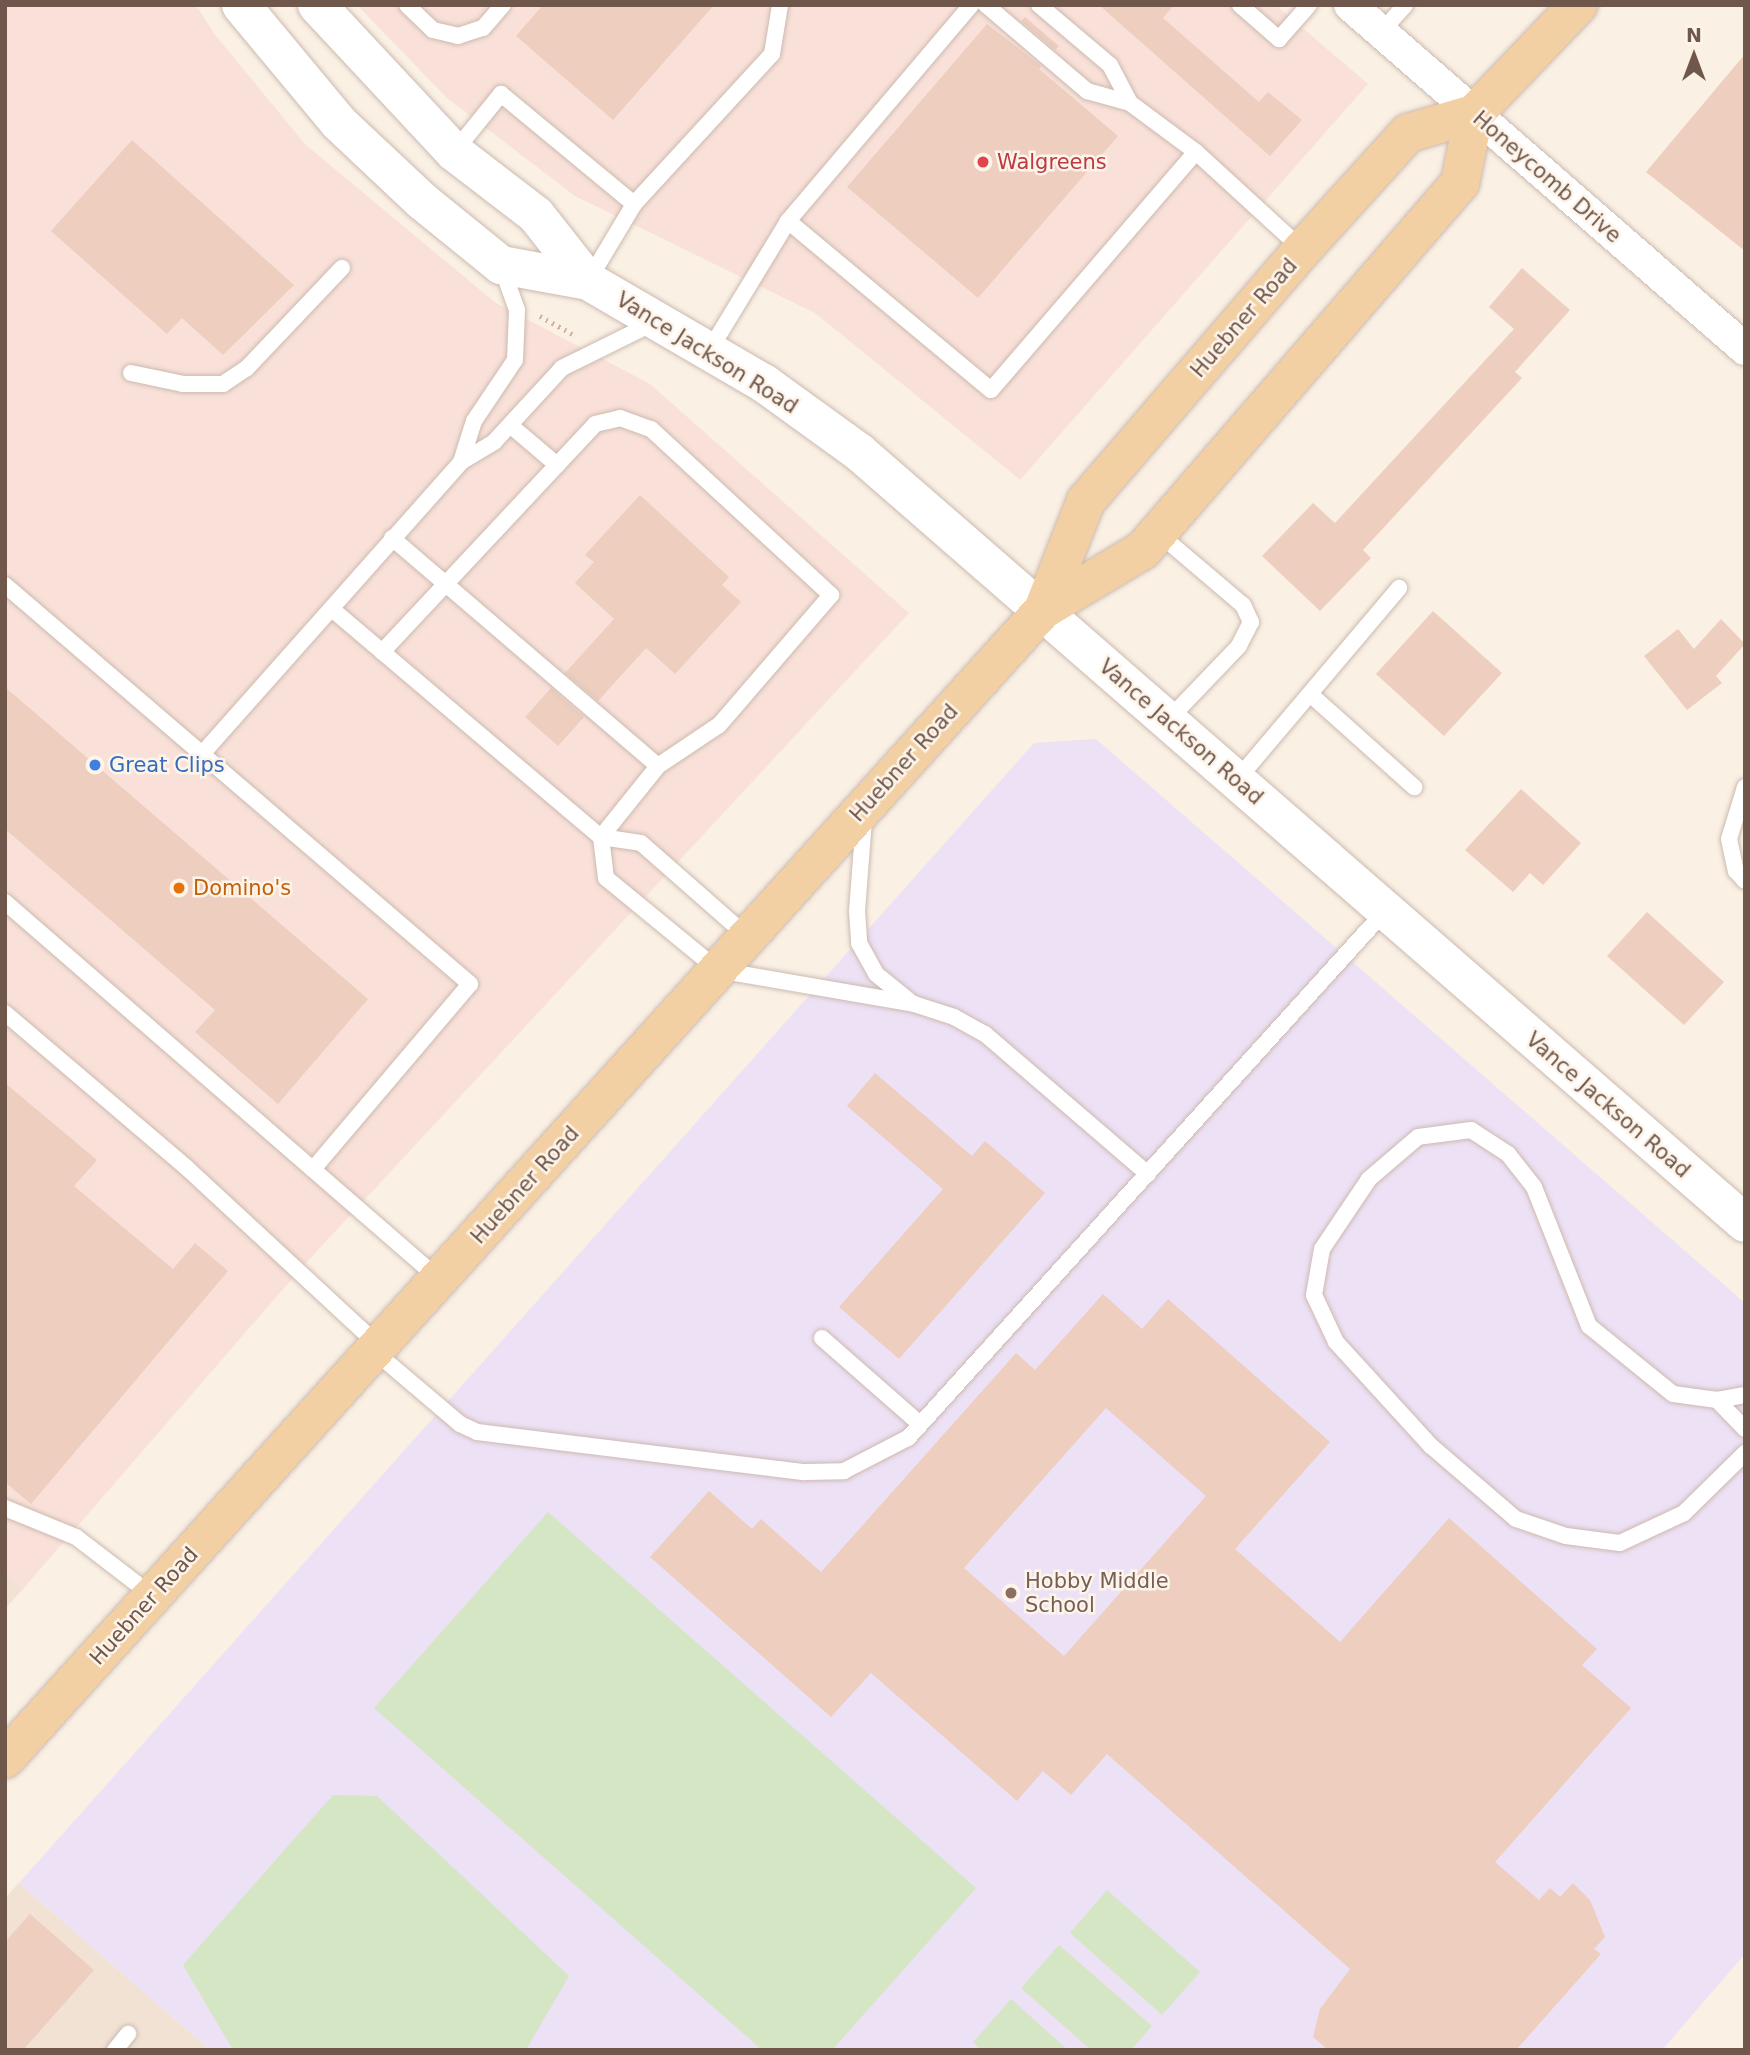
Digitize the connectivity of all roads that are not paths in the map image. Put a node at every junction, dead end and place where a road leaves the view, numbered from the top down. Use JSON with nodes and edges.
{"nodes":[{"id":1,"x":241,"y":5,"type":"edge"},
{"id":2,"x":407,"y":5,"type":"edge"},
{"id":3,"x":503,"y":5,"type":"edge"},
{"id":4,"x":780,"y":5,"type":"edge"},
{"id":5,"x":971,"y":5,"type":"edge"},
{"id":6,"x":986,"y":5,"type":"edge"},
{"id":7,"x":1039,"y":5,"type":"edge"},
{"id":8,"x":1240,"y":5,"type":"edge"},
{"id":9,"x":1309,"y":5,"type":"edge"},
{"id":10,"x":1350,"y":5,"type":"edge"},
{"id":11,"x":1405,"y":5,"type":"edge"},
{"id":12,"x":1578,"y":5,"type":"edge"},
{"id":13,"x":325,"y":8,"type":"edge"},
{"id":14,"x":1381,"y":32,"type":"junction"},
{"id":15,"x":1130,"y":103,"type":"junction"},
{"id":16,"x":1474,"y":114,"type":"junction"},
{"id":17,"x":454,"y":152,"type":"junction"},
{"id":18,"x":1195,"y":152,"type":"junction"},
{"id":19,"x":634,"y":204,"type":"junction"},
{"id":20,"x":788,"y":221,"type":"junction"},
{"id":21,"x":1303,"y":250,"type":"junction"},
{"id":22,"x":501,"y":265,"type":"junction"},
{"id":23,"x":341,"y":268,"type":"dead end"},
{"id":24,"x":588,"y":281,"type":"junction"},
{"id":25,"x":658,"y":320,"type":"junction"},
{"id":26,"x":1740,"y":335,"type":"edge"},
{"id":27,"x":709,"y":351,"type":"junction"},
{"id":28,"x":131,"y":373,"type":"dead end"},
{"id":29,"x":510,"y":425,"type":"junction"},
{"id":30,"x":461,"y":462,"type":"junction"},
{"id":31,"x":557,"y":465,"type":"junction"},
{"id":32,"x":1157,"y":533,"type":"junction"},
{"id":33,"x":393,"y":538,"type":"junction"},
{"id":34,"x":446,"y":584,"type":"junction"},
{"id":35,"x":1399,"y":588,"type":"dead end"},
{"id":36,"x":9,"y":595,"type":"edge"},
{"id":37,"x":333,"y":610,"type":"junction"},
{"id":38,"x":1043,"y":610,"type":"junction"},
{"id":39,"x":383,"y":652,"type":"junction"},
{"id":40,"x":1310,"y":694,"type":"junction"},
{"id":41,"x":1168,"y":720,"type":"junction"},
{"id":42,"x":202,"y":754,"type":"junction"},
{"id":43,"x":658,"y":766,"type":"junction"},
{"id":44,"x":1236,"y":780,"type":"junction"},
{"id":45,"x":1414,"y":787,"type":"dead end"},
{"id":46,"x":1745,"y":787,"type":"edge"},
{"id":47,"x":865,"y":806,"type":"junction"},
{"id":48,"x":601,"y":836,"type":"junction"},
{"id":49,"x":1745,"y":881,"type":"edge"},
{"id":50,"x":5,"y":902,"type":"edge"},
{"id":51,"x":1385,"y":911,"type":"junction"},
{"id":52,"x":748,"y":937,"type":"junction"},
{"id":53,"x":718,"y":970,"type":"junction"},
{"id":54,"x":914,"y":1004,"type":"junction"},
{"id":55,"x":5,"y":1013,"type":"edge"},
{"id":56,"x":313,"y":1169,"type":"junction"},
{"id":57,"x":1147,"y":1174,"type":"junction"},
{"id":58,"x":1745,"y":1223,"type":"edge"},
{"id":59,"x":439,"y":1279,"type":"junction"},
{"id":60,"x":822,"y":1338,"type":"dead end"},
{"id":61,"x":377,"y":1349,"type":"junction"},
{"id":62,"x":1745,"y":1395,"type":"edge"},
{"id":63,"x":1717,"y":1400,"type":"junction"},
{"id":64,"x":920,"y":1424,"type":"junction"},
{"id":65,"x":1745,"y":1429,"type":"edge"},
{"id":66,"x":1745,"y":1452,"type":"edge"},
{"id":67,"x":5,"y":1508,"type":"edge"},
{"id":68,"x":153,"y":1596,"type":"junction"},
{"id":69,"x":5,"y":1759,"type":"edge"},
{"id":70,"x":128,"y":2034,"type":"dead end"},
{"id":71,"x":115,"y":2050,"type":"edge"}],
"edges":[{"from":1,"to":22,"type":"main road","name":"Vance Jackson Road"},
{"from":2,"to":3,"type":"lane"},
{"from":4,"to":19,"type":"lane"},
{"from":5,"to":20,"type":"lane"},
{"from":6,"to":15,"type":"lane"},
{"from":7,"to":15,"type":"lane"},
{"from":8,"to":9,"type":"lane"},
{"from":10,"to":14,"type":"street","name":"Honeycomb Drive"},
{"from":11,"to":14,"type":"lane"},
{"from":12,"to":16,"type":"main road"},
{"from":13,"to":17,"type":"main road","name":"Vance Jackson Road"},
{"from":14,"to":16,"type":"street","name":"Honeycomb Drive"},
{"from":15,"to":18,"type":"lane"},
{"from":16,"to":21,"type":"main road","name":"Huebner Road"},
{"from":16,"to":26,"type":"street","name":"Honeycomb Drive"},
{"from":16,"to":32,"type":"main road","name":"Huebner Road"},
{"from":17,"to":19,"type":"lane"},
{"from":17,"to":24,"type":"main road","name":"Vance Jackson Road"},
{"from":18,"to":20,"type":"lane"},
{"from":18,"to":21,"type":"lane"},
{"from":19,"to":24,"type":"lane"},
{"from":20,"to":27,"type":"lane"},
{"from":21,"to":38,"type":"main road","name":"Huebner Road"},
{"from":22,"to":24,"type":"main road","name":"Vance Jackson Road"},
{"from":22,"to":30,"type":"lane"},
{"from":23,"to":28,"type":"lane"},
{"from":24,"to":25,"type":"main road","name":"Vance Jackson Road"},
{"from":25,"to":27,"type":"main road","name":"Vance Jackson Road"},
{"from":25,"to":29,"type":"lane"},
{"from":27,"to":38,"type":"main road","name":"Vance Jackson Road"},
{"from":29,"to":30,"type":"lane"},
{"from":29,"to":31,"type":"lane"},
{"from":30,"to":33,"type":"lane"},
{"from":31,"to":34,"type":"lane"},
{"from":31,"to":43,"type":"lane"},
{"from":32,"to":38,"type":"main road","name":"Huebner Road"},
{"from":32,"to":41,"type":"lane"},
{"from":33,"to":34,"type":"lane"},
{"from":33,"to":37,"type":"lane"},
{"from":34,"to":39,"type":"lane"},
{"from":34,"to":43,"type":"lane"},
{"from":35,"to":40,"type":"lane"},
{"from":36,"to":42,"type":"lane"},
{"from":37,"to":39,"type":"lane"},
{"from":37,"to":42,"type":"lane"},
{"from":38,"to":41,"type":"main road","name":"Vance Jackson Road"},
{"from":38,"to":47,"type":"main road","name":"Huebner Road"},
{"from":39,"to":48,"type":"lane"},
{"from":40,"to":44,"type":"lane"},
{"from":40,"to":45,"type":"lane"},
{"from":41,"to":44,"type":"main road","name":"Vance Jackson Road"},
{"from":42,"to":56,"type":"lane"},
{"from":43,"to":48,"type":"lane"},
{"from":44,"to":51,"type":"main road","name":"Vance Jackson Road"},
{"from":46,"to":49,"type":"lane"},
{"from":47,"to":52,"type":"main road","name":"Huebner Road"},
{"from":47,"to":54,"type":"lane"},
{"from":48,"to":52,"type":"lane"},
{"from":48,"to":53,"type":"lane"},
{"from":50,"to":56,"type":"lane"},
{"from":51,"to":57,"type":"lane"},
{"from":51,"to":58,"type":"main road","name":"Vance Jackson Road"},
{"from":52,"to":53,"type":"main road","name":"Huebner Road"},
{"from":53,"to":54,"type":"lane"},
{"from":53,"to":59,"type":"main road","name":"Huebner Road"},
{"from":54,"to":57,"type":"lane"},
{"from":55,"to":61,"type":"lane"},
{"from":56,"to":59,"type":"lane"},
{"from":57,"to":64,"type":"lane"},
{"from":59,"to":61,"type":"main road","name":"Huebner Road"},
{"from":60,"to":64,"type":"lane"},
{"from":61,"to":64,"type":"lane"},
{"from":61,"to":68,"type":"main road","name":"Huebner Road"},
{"from":62,"to":63,"type":"lane"},
{"from":63,"to":65,"type":"lane"},
{"from":63,"to":66,"type":"lane"},
{"from":67,"to":68,"type":"lane"},
{"from":68,"to":69,"type":"main road","name":"Huebner Road"},
{"from":70,"to":71,"type":"lane"}]}
